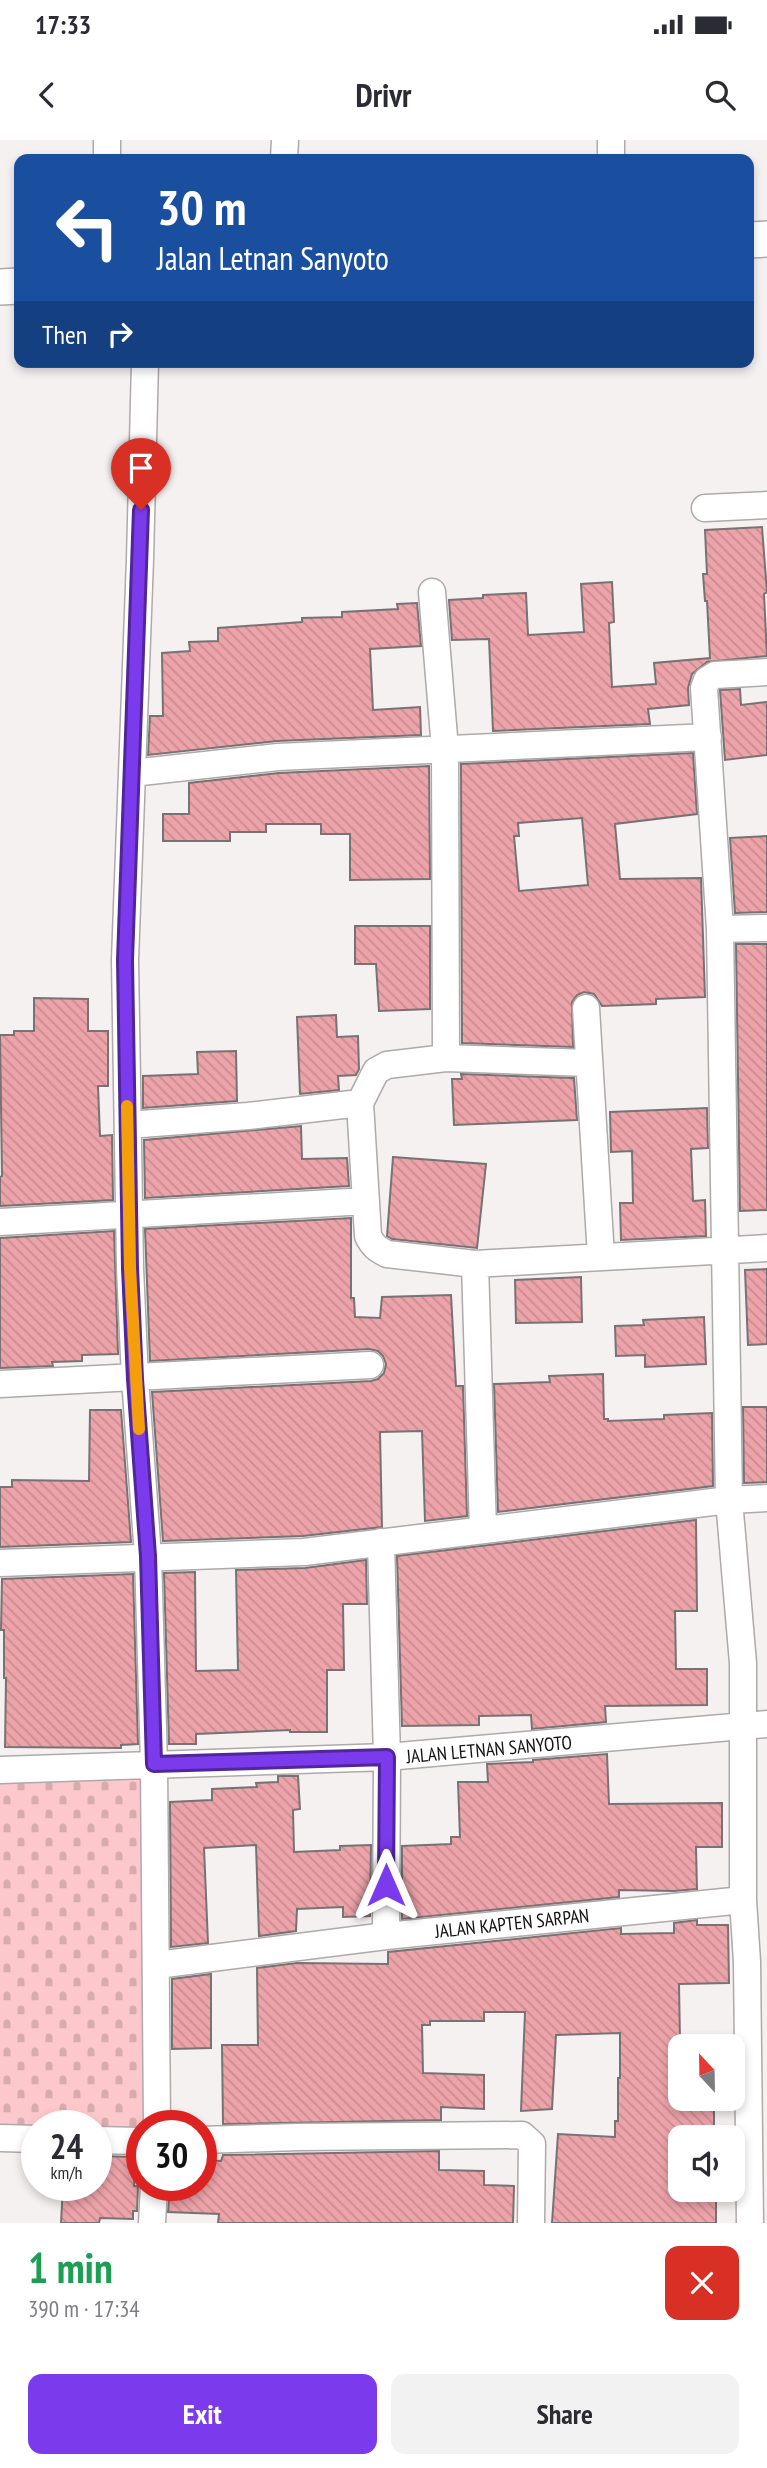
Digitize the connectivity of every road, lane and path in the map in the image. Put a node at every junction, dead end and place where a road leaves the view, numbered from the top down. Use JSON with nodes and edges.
{"nodes":[{"id":1,"x":145,"y":368,"type":"edge"},
{"id":2,"x":767,"y":505,"type":"edge"},
{"id":3,"x":705,"y":508,"type":"dead end"},
{"id":4,"x":432,"y":592,"type":"dead end"},
{"id":5,"x":767,"y":672,"type":"edge"},
{"id":6,"x":708,"y":737,"type":"junction"},
{"id":7,"x":445,"y":749,"type":"junction"},
{"id":8,"x":132,"y":773,"type":"junction"},
{"id":9,"x":767,"y":928,"type":"edge"},
{"id":10,"x":720,"y":929,"type":"junction"},
{"id":11,"x":586,"y":1008,"type":"dead end"},
{"id":12,"x":446,"y":1058,"type":"junction"},
{"id":13,"x":589,"y":1063,"type":"junction"},
{"id":14,"x":360,"y":1102,"type":"junction"},
{"id":15,"x":128,"y":1125,"type":"junction"},
{"id":16,"x":366,"y":1201,"type":"junction"},
{"id":17,"x":129,"y":1214,"type":"junction"},
{"id":18,"x":0,"y":1222,"type":"edge"},
{"id":19,"x":767,"y":1248,"type":"edge"},
{"id":20,"x":725,"y":1250,"type":"junction"},
{"id":21,"x":601,"y":1257,"type":"junction"},
{"id":22,"x":475,"y":1264,"type":"junction"},
{"id":23,"x":370,"y":1365,"type":"dead end"},
{"id":24,"x":135,"y":1379,"type":"junction"},
{"id":25,"x":0,"y":1384,"type":"edge"},
{"id":26,"x":767,"y":1498,"type":"edge"},
{"id":27,"x":729,"y":1500,"type":"junction"},
{"id":28,"x":483,"y":1530,"type":"junction"},
{"id":29,"x":381,"y":1542,"type":"junction"},
{"id":30,"x":148,"y":1556,"type":"junction"},
{"id":31,"x":0,"y":1563,"type":"edge"},
{"id":32,"x":756,"y":1724,"type":"edge"},
{"id":33,"x":387,"y":1757,"type":"junction"},
{"id":34,"x":154,"y":1764,"type":"junction"},
{"id":35,"x":0,"y":1770,"type":"edge"},
{"id":36,"x":743,"y":1900,"type":"junction"},
{"id":37,"x":386,"y":1936,"type":"junction"},
{"id":38,"x":757,"y":1961,"type":"edge"},
{"id":39,"x":157,"y":1965,"type":"junction"},
{"id":40,"x":157,"y":2110,"type":"edge"},
{"id":41,"x":0,"y":2138,"type":"edge"},
{"id":42,"x":21,"y":2139,"type":"edge"},
{"id":43,"x":217,"y":2139,"type":"edge"},
{"id":44,"x":153,"y":2201,"type":"edge"},
{"id":45,"x":152,"y":2223,"type":"edge"},
{"id":46,"x":531,"y":2223,"type":"edge"},
{"id":47,"x":750,"y":2223,"type":"edge"}],
"edges":[{"from":1,"to":8,"type":"street"},
{"from":2,"to":3,"type":"street"},
{"from":4,"to":7,"type":"street"},
{"from":5,"to":6,"type":"street"},
{"from":6,"to":7,"type":"street"},
{"from":6,"to":10,"type":"street"},
{"from":7,"to":8,"type":"street"},
{"from":7,"to":12,"type":"street"},
{"from":8,"to":15,"type":"street"},
{"from":9,"to":10,"type":"street"},
{"from":10,"to":20,"type":"street"},
{"from":11,"to":13,"type":"street"},
{"from":12,"to":13,"type":"street"},
{"from":12,"to":14,"type":"street"},
{"from":13,"to":21,"type":"street"},
{"from":14,"to":15,"type":"street"},
{"from":14,"to":16,"type":"street"},
{"from":15,"to":17,"type":"street"},
{"from":16,"to":17,"type":"street"},
{"from":16,"to":22,"type":"street"},
{"from":17,"to":18,"type":"street"},
{"from":17,"to":24,"type":"street"},
{"from":19,"to":20,"type":"street"},
{"from":20,"to":21,"type":"street"},
{"from":20,"to":27,"type":"street"},
{"from":21,"to":22,"type":"street"},
{"from":22,"to":28,"type":"street"},
{"from":23,"to":24,"type":"street"},
{"from":24,"to":25,"type":"street"},
{"from":24,"to":30,"type":"street"},
{"from":26,"to":27,"type":"street"},
{"from":27,"to":28,"type":"street"},
{"from":27,"to":32,"type":"street"},
{"from":28,"to":29,"type":"street"},
{"from":29,"to":30,"type":"street"},
{"from":29,"to":33,"type":"street"},
{"from":30,"to":31,"type":"street"},
{"from":30,"to":34,"type":"street"},
{"from":32,"to":33,"type":"street","name":"JALAN LETNAN SANYOTO"},
{"from":32,"to":36,"type":"street"},
{"from":33,"to":34,"type":"street","name":"JALAN LETNAN SANYOTO"},
{"from":33,"to":37,"type":"street"},
{"from":34,"to":35,"type":"street","name":"JALAN LETNAN SANYOTO"},
{"from":34,"to":39,"type":"street"},
{"from":36,"to":37,"type":"street","name":"JALAN KAPTEN SARPAN"},
{"from":36,"to":38,"type":"street"},
{"from":37,"to":39,"type":"street","name":"JALAN KAPTEN SARPAN"},
{"from":38,"to":47,"type":"street"},
{"from":39,"to":40,"type":"street"},
{"from":41,"to":42,"type":"street"},
{"from":43,"to":46,"type":"street"},
{"from":44,"to":45,"type":"street"}]}
